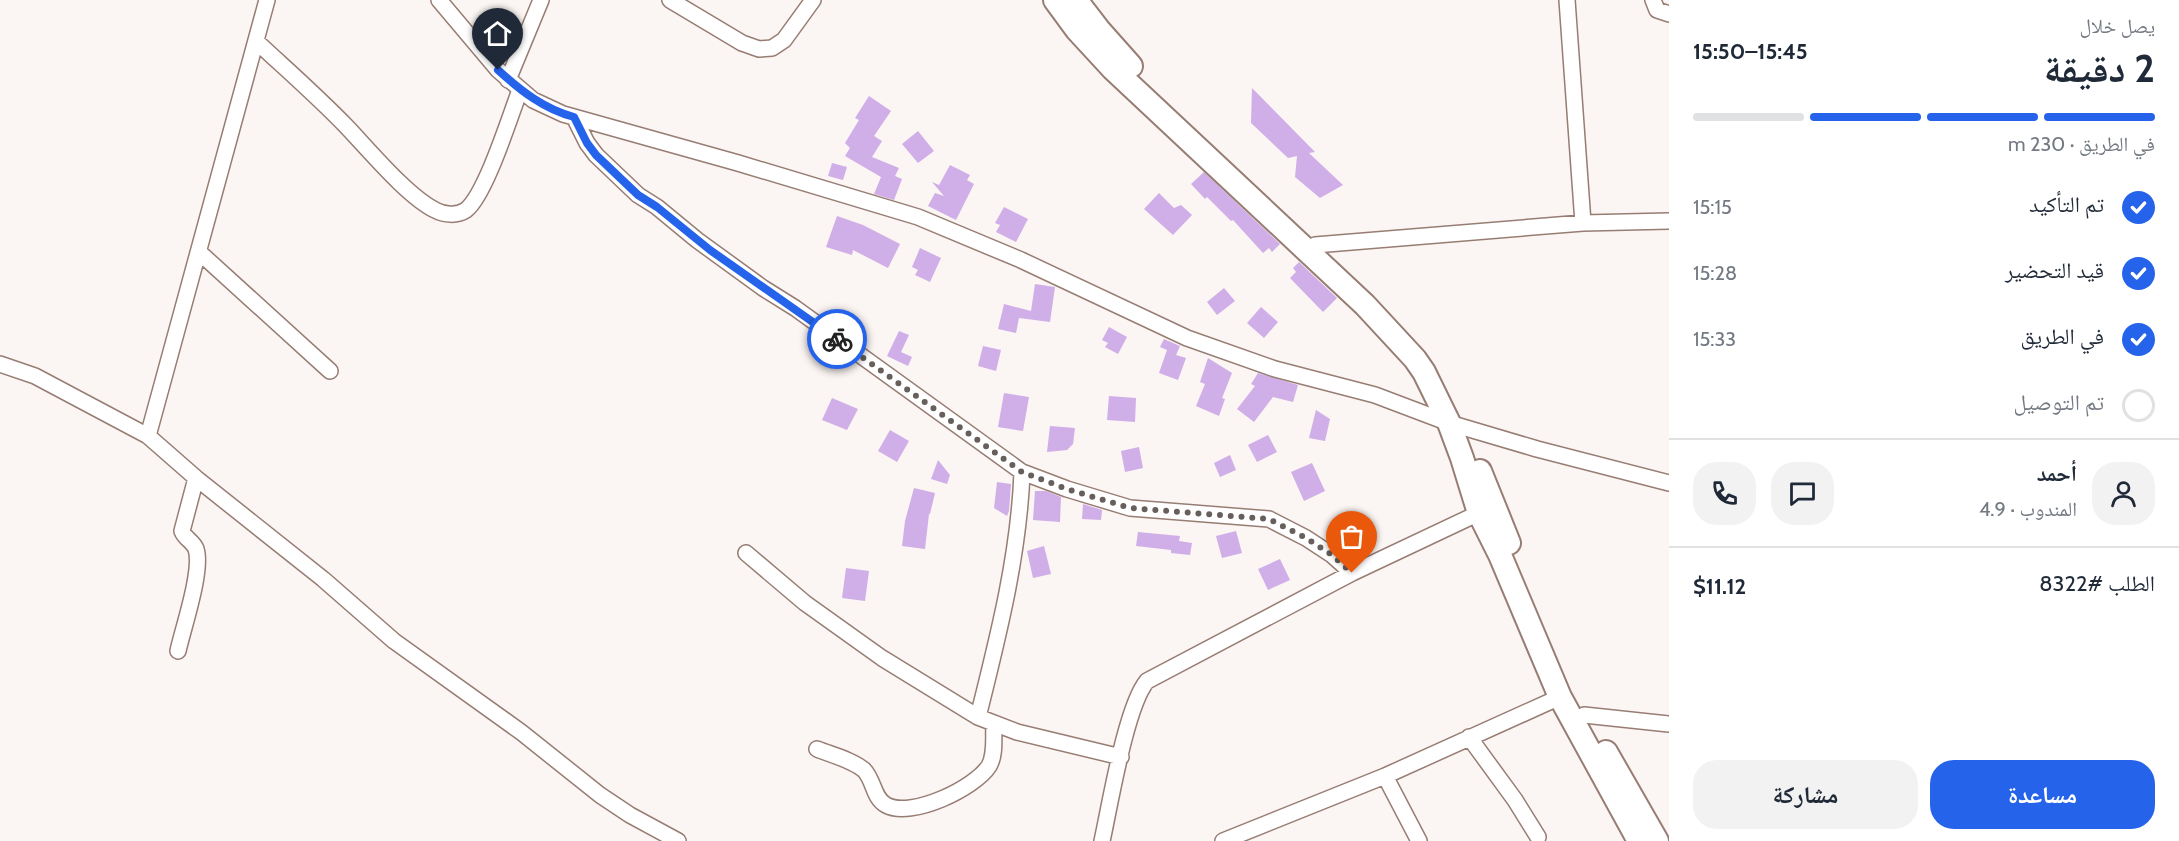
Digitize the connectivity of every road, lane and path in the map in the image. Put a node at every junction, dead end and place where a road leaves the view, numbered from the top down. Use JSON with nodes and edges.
{"nodes":[{"id":1,"x":267,"y":0,"type":"edge"},
{"id":2,"x":439,"y":0,"type":"edge"},
{"id":3,"x":541,"y":0,"type":"edge"},
{"id":4,"x":670,"y":0,"type":"edge"},
{"id":5,"x":813,"y":0,"type":"edge"},
{"id":6,"x":1055,"y":0,"type":"edge"},
{"id":7,"x":1076,"y":0,"type":"edge"},
{"id":8,"x":1567,"y":0,"type":"edge"},
{"id":9,"x":1653,"y":0,"type":"edge"},
{"id":10,"x":1669,"y":14,"type":"edge"},
{"id":11,"x":256,"y":41,"type":"junction"},
{"id":12,"x":514,"y":85,"type":"junction"},
{"id":13,"x":574,"y":117,"type":"junction"},
{"id":14,"x":1669,"y":221,"type":"edge"},
{"id":15,"x":1583,"y":223,"type":"junction"},
{"id":16,"x":1315,"y":245,"type":"junction"},
{"id":17,"x":199,"y":252,"type":"junction"},
{"id":18,"x":0,"y":364,"type":"edge"},
{"id":19,"x":330,"y":370,"type":"dead end"},
{"id":20,"x":1456,"y":425,"type":"junction"},
{"id":21,"x":148,"y":436,"type":"junction"},
{"id":22,"x":1022,"y":472,"type":"junction"},
{"id":23,"x":196,"y":478,"type":"junction"},
{"id":24,"x":1669,"y":483,"type":"edge"},
{"id":25,"x":1479,"y":513,"type":"junction"},
{"id":26,"x":746,"y":553,"type":"dead end"},
{"id":27,"x":1352,"y":573,"type":"junction"},
{"id":28,"x":178,"y":651,"type":"dead end"},
{"id":29,"x":1560,"y":697,"type":"junction"},
{"id":30,"x":1584,"y":716,"type":"junction"},
{"id":31,"x":978,"y":717,"type":"junction"},
{"id":32,"x":994,"y":724,"type":"junction"},
{"id":33,"x":1669,"y":724,"type":"edge"},
{"id":34,"x":1469,"y":737,"type":"junction"},
{"id":35,"x":817,"y":749,"type":"dead end"},
{"id":36,"x":1121,"y":757,"type":"junction"},
{"id":37,"x":1385,"y":776,"type":"junction"},
{"id":38,"x":1538,"y":837,"type":"dead end"},
{"id":39,"x":678,"y":841,"type":"edge"},
{"id":40,"x":1102,"y":841,"type":"edge"},
{"id":41,"x":1223,"y":841,"type":"edge"},
{"id":42,"x":1419,"y":841,"type":"edge"},
{"id":43,"x":1639,"y":841,"type":"edge"},
{"id":44,"x":1657,"y":841,"type":"edge"}],
"edges":[{"from":1,"to":11,"type":"street"},
{"from":2,"to":12,"type":"street"},
{"from":3,"to":12,"type":"street"},
{"from":4,"to":5,"type":"street"},
{"from":6,"to":20,"type":"main road"},
{"from":7,"to":16,"type":"main road"},
{"from":8,"to":15,"type":"street"},
{"from":9,"to":10,"type":"street"},
{"from":11,"to":12,"type":"street"},
{"from":11,"to":17,"type":"street"},
{"from":12,"to":13,"type":"street"},
{"from":13,"to":20,"type":"street"},
{"from":13,"to":22,"type":"street"},
{"from":14,"to":15,"type":"street"},
{"from":15,"to":16,"type":"street"},
{"from":16,"to":20,"type":"main road"},
{"from":17,"to":19,"type":"street"},
{"from":17,"to":21,"type":"street"},
{"from":18,"to":21,"type":"street"},
{"from":20,"to":24,"type":"street"},
{"from":20,"to":25,"type":"main road"},
{"from":20,"to":30,"type":"main road"},
{"from":21,"to":23,"type":"street"},
{"from":22,"to":27,"type":"street"},
{"from":22,"to":31,"type":"street"},
{"from":23,"to":28,"type":"street"},
{"from":23,"to":39,"type":"street"},
{"from":25,"to":27,"type":"street"},
{"from":25,"to":29,"type":"main road"},
{"from":26,"to":31,"type":"street"},
{"from":27,"to":36,"type":"street"},
{"from":29,"to":34,"type":"street"},
{"from":29,"to":43,"type":"main road"},
{"from":30,"to":33,"type":"street"},
{"from":30,"to":44,"type":"main road"},
{"from":31,"to":32,"type":"street"},
{"from":32,"to":35,"type":"street"},
{"from":32,"to":36,"type":"street"},
{"from":34,"to":37,"type":"street"},
{"from":34,"to":38,"type":"street"},
{"from":36,"to":40,"type":"street"},
{"from":37,"to":41,"type":"street"},
{"from":37,"to":42,"type":"street"}]}
